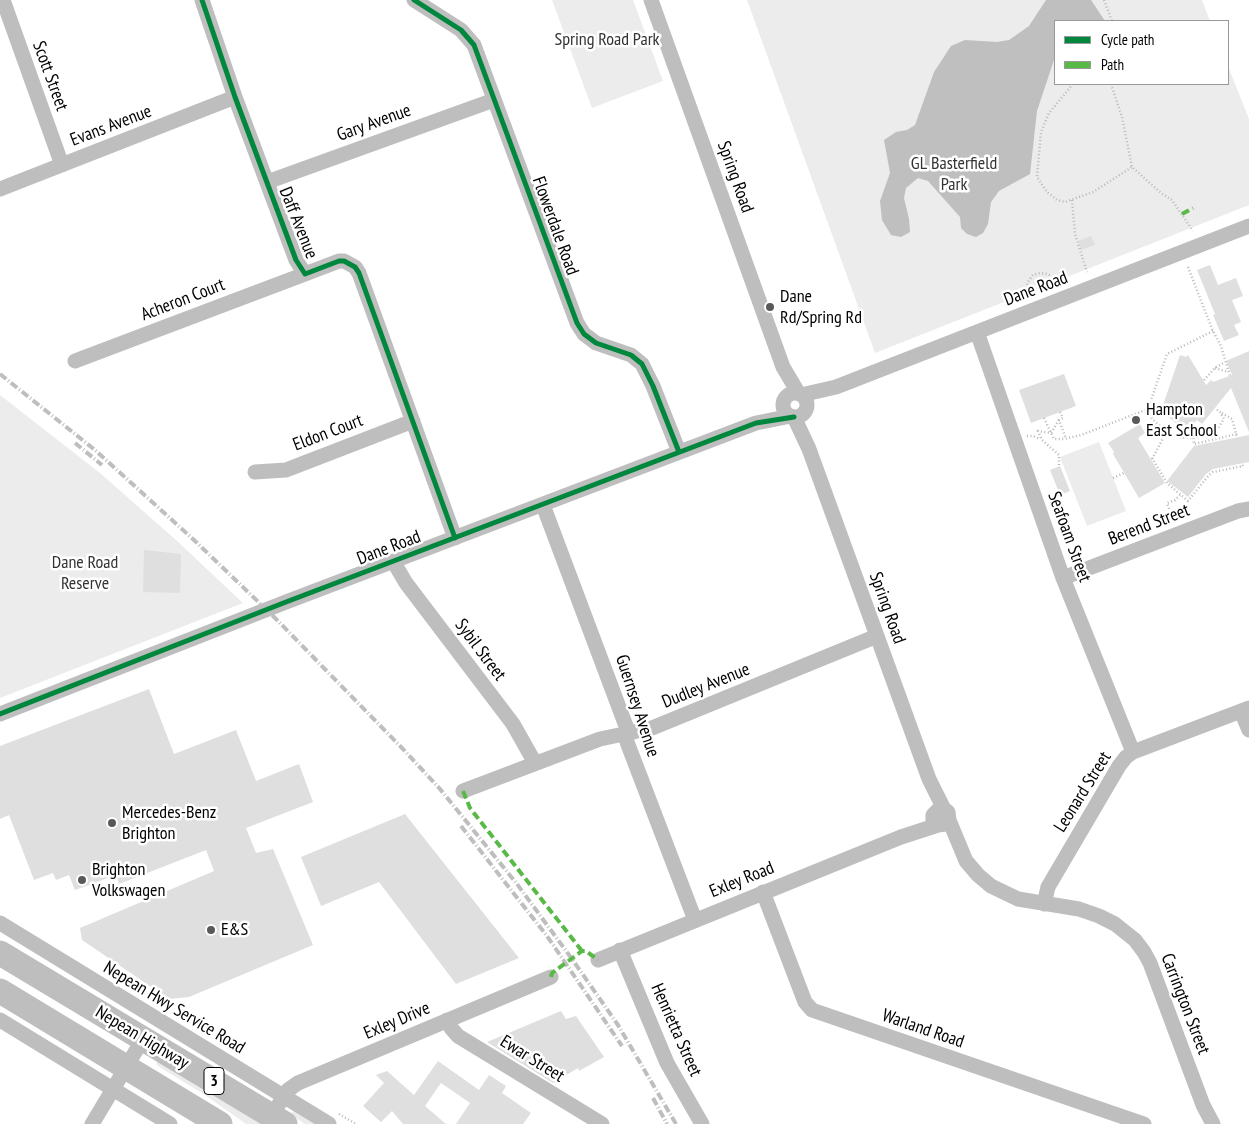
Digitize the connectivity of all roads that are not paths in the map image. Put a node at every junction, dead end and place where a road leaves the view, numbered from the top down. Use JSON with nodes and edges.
{"nodes":[{"id":1,"x":3,"y":0,"type":"edge"},
{"id":2,"x":202,"y":0,"type":"edge"},
{"id":3,"x":414,"y":0,"type":"edge"},
{"id":4,"x":657,"y":2,"type":"edge"},
{"id":5,"x":235,"y":97,"type":"junction"},
{"id":6,"x":494,"y":100,"type":"junction"},
{"id":7,"x":62,"y":165,"type":"junction"},
{"id":8,"x":267,"y":182,"type":"junction"},
{"id":9,"x":0,"y":189,"type":"edge"},
{"id":10,"x":1249,"y":226,"type":"edge"},
{"id":11,"x":305,"y":274,"type":"junction"},
{"id":12,"x":977,"y":332,"type":"junction"},
{"id":13,"x":75,"y":361,"type":"dead end"},
{"id":14,"x":796,"y":406,"type":"junction"},
{"id":15,"x":413,"y":421,"type":"junction"},
{"id":16,"x":679,"y":452,"type":"junction"},
{"id":17,"x":255,"y":472,"type":"dead end"},
{"id":18,"x":543,"y":505,"type":"junction"},
{"id":19,"x":1249,"y":509,"type":"edge"},
{"id":20,"x":455,"y":538,"type":"junction"},
{"id":21,"x":393,"y":561,"type":"junction"},
{"id":22,"x":1063,"y":578,"type":"junction"},
{"id":23,"x":877,"y":636,"type":"junction"},
{"id":24,"x":1245,"y":709,"type":"edge"},
{"id":25,"x":0,"y":714,"type":"edge"},
{"id":26,"x":1249,"y":730,"type":"edge"},
{"id":27,"x":627,"y":734,"type":"junction"},
{"id":28,"x":1133,"y":752,"type":"junction"},
{"id":29,"x":535,"y":763,"type":"junction"},
{"id":30,"x":463,"y":791,"type":"dead end"},
{"id":31,"x":940,"y":818,"type":"junction"},
{"id":32,"x":763,"y":892,"type":"junction"},
{"id":33,"x":1044,"y":904,"type":"junction"},
{"id":34,"x":695,"y":920,"type":"junction"},
{"id":35,"x":0,"y":923,"type":"edge"},
{"id":36,"x":620,"y":950,"type":"junction"},
{"id":37,"x":0,"y":953,"type":"edge"},
{"id":38,"x":598,"y":960,"type":"dead end"},
{"id":39,"x":551,"y":977,"type":"dead end"},
{"id":40,"x":0,"y":991,"type":"edge"},
{"id":41,"x":0,"y":1020,"type":"edge"},
{"id":42,"x":448,"y":1020,"type":"junction"},
{"id":43,"x":143,"y":1039,"type":"junction"},
{"id":44,"x":126,"y":1067,"type":"junction"},
{"id":45,"x":113,"y":1089,"type":"junction"},
{"id":46,"x":1203,"y":1105,"type":"junction"},
{"id":47,"x":280,"y":1112,"type":"edge"},
{"id":48,"x":92,"y":1124,"type":"edge"},
{"id":49,"x":170,"y":1124,"type":"edge"},
{"id":50,"x":220,"y":1124,"type":"edge"},
{"id":51,"x":329,"y":1124,"type":"edge"},
{"id":52,"x":602,"y":1124,"type":"edge"},
{"id":53,"x":702,"y":1124,"type":"edge"},
{"id":54,"x":1144,"y":1124,"type":"edge"},
{"id":55,"x":1206,"y":1124,"type":"edge"},
{"id":56,"x":1213,"y":1124,"type":"edge"}],
"edges":[{"from":1,"to":7,"type":"street","name":"Scott Street"},
{"from":2,"to":5,"type":"street","name":"Daff Avenue"},
{"from":3,"to":6,"type":"street","name":"Flowerdale Road"},
{"from":4,"to":14,"type":"street","name":"Spring Road"},
{"from":5,"to":7,"type":"street","name":"Evans Avenue"},
{"from":5,"to":8,"type":"street","name":"Daff Avenue"},
{"from":6,"to":8,"type":"street","name":"Gary Avenue"},
{"from":6,"to":16,"type":"street","name":"Flowerdale Road"},
{"from":7,"to":9,"type":"street","name":"Evans Avenue"},
{"from":8,"to":11,"type":"street","name":"Daff Avenue"},
{"from":10,"to":12,"type":"street","name":"Dane Road"},
{"from":11,"to":13,"type":"street","name":"Acheron Court"},
{"from":11,"to":15,"type":"street","name":"Daff Avenue"},
{"from":12,"to":14,"type":"street","name":"Dane Road"},
{"from":12,"to":22,"type":"street","name":"Seafoam Street"},
{"from":14,"to":16,"type":"street","name":"Dane Road"},
{"from":14,"to":23,"type":"street","name":"Spring Road"},
{"from":15,"to":17,"type":"street","name":"Eldon Court"},
{"from":15,"to":20,"type":"street","name":"Daff Avenue"},
{"from":16,"to":18,"type":"street","name":"Dane Road"},
{"from":18,"to":20,"type":"street","name":"Dane Road"},
{"from":18,"to":27,"type":"street","name":"Guernsey Avenue"},
{"from":19,"to":22,"type":"street","name":"Berend Street"},
{"from":20,"to":21,"type":"street","name":"Dane Road"},
{"from":21,"to":25,"type":"street","name":"Dane Road"},
{"from":21,"to":29,"type":"street","name":"Sybil Street"},
{"from":22,"to":28,"type":"street","name":"Seafoam Street"},
{"from":23,"to":27,"type":"street","name":"Dudley Avenue"},
{"from":23,"to":31,"type":"street","name":"Spring Road"},
{"from":24,"to":26,"type":"street","name":"Leonard Street"},
{"from":24,"to":28,"type":"street","name":"Leonard Street"},
{"from":27,"to":29,"type":"street","name":"Dudley Avenue"},
{"from":27,"to":34,"type":"street","name":"Guernsey Avenue"},
{"from":28,"to":33,"type":"street","name":"Leonard Street"},
{"from":29,"to":30,"type":"street","name":"Dudley Avenue"},
{"from":31,"to":32,"type":"street","name":"Exley Road"},
{"from":31,"to":33,"type":"street","name":"Carrington Street"},
{"from":32,"to":34,"type":"street","name":"Exley Road"},
{"from":32,"to":54,"type":"street","name":"Warland Road"},
{"from":33,"to":46,"type":"street","name":"Carrington Street"},
{"from":34,"to":36,"type":"street","name":"Exley Road"},
{"from":35,"to":47,"type":"street","name":"Nepean Hwy Service Road"},
{"from":36,"to":38,"type":"street","name":"Exley Road"},
{"from":36,"to":53,"type":"street","name":"Henrietta Street"},
{"from":37,"to":43,"type":"highway","name":"Nepean Highway","number":"3"},
{"from":39,"to":42,"type":"street","name":"Exley Drive"},
{"from":40,"to":44,"type":"highway","name":"Nepean Highway","number":"3"},
{"from":41,"to":45,"type":"street"},
{"from":42,"to":47,"type":"street","name":"Exley Drive"},
{"from":42,"to":52,"type":"street","name":"Ewar Street"},
{"from":43,"to":44,"type":"street"},
{"from":43,"to":47,"type":"highway","name":"Nepean Highway","number":"3"},
{"from":44,"to":45,"type":"street"},
{"from":44,"to":50,"type":"highway","name":"Nepean Highway","number":"3"},
{"from":45,"to":48,"type":"street"},
{"from":45,"to":49,"type":"street"},
{"from":46,"to":55,"type":"street","name":"Carrington Street"},
{"from":46,"to":56,"type":"street","name":"Carrington Street"},
{"from":47,"to":51,"type":"street","name":"Nepean Hwy Service Road"}]}
